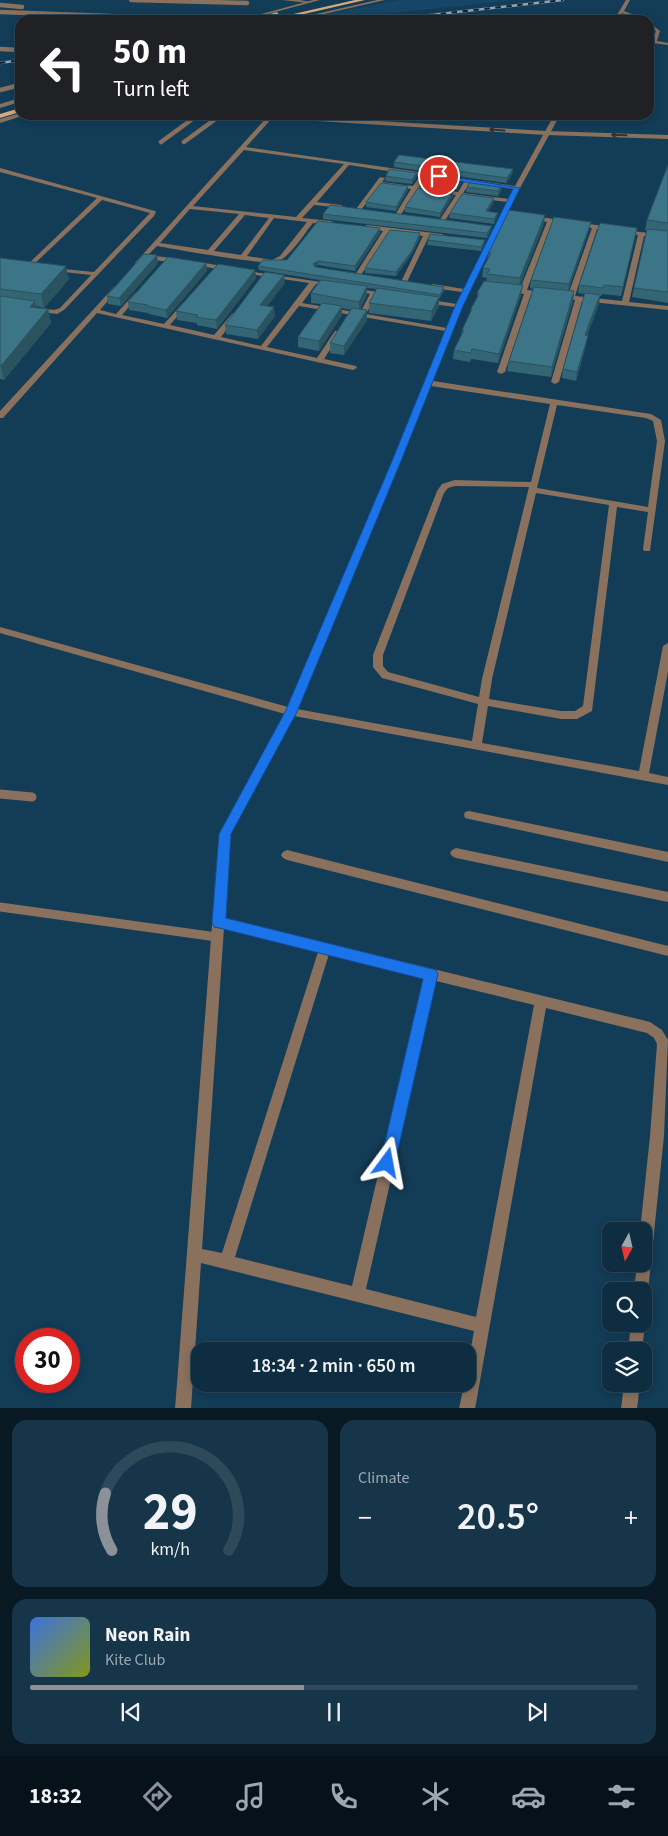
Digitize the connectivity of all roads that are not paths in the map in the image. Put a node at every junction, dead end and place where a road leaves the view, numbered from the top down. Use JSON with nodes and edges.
{"nodes":[{"id":1,"x":28,"y":0,"type":"edge"},
{"id":2,"x":131,"y":0,"type":"edge"},
{"id":3,"x":284,"y":0,"type":"edge"},
{"id":4,"x":318,"y":0,"type":"edge"},
{"id":5,"x":341,"y":0,"type":"edge"},
{"id":6,"x":362,"y":0,"type":"edge"},
{"id":7,"x":383,"y":0,"type":"edge"},
{"id":8,"x":628,"y":0,"type":"edge"},
{"id":9,"x":167,"y":1,"type":"edge"},
{"id":10,"x":302,"y":1,"type":"edge"},
{"id":11,"x":206,"y":2,"type":"junction"},
{"id":12,"x":309,"y":2,"type":"junction"},
{"id":13,"x":247,"y":3,"type":"dead end"},
{"id":14,"x":0,"y":5,"type":"edge"},
{"id":15,"x":22,"y":6,"type":"junction"},
{"id":16,"x":621,"y":11,"type":"junction"},
{"id":17,"x":0,"y":12,"type":"edge"},
{"id":18,"x":17,"y":13,"type":"junction"},
{"id":19,"x":59,"y":15,"type":"edge"},
{"id":20,"x":160,"y":15,"type":"edge"},
{"id":21,"x":200,"y":15,"type":"edge"},
{"id":22,"x":260,"y":15,"type":"edge"},
{"id":23,"x":275,"y":15,"type":"edge"},
{"id":24,"x":293,"y":15,"type":"edge"},
{"id":25,"x":315,"y":15,"type":"edge"},
{"id":26,"x":619,"y":15,"type":"edge"},
{"id":27,"x":632,"y":15,"type":"edge"},
{"id":28,"x":654,"y":27,"type":"edge"},
{"id":29,"x":654,"y":40,"type":"edge"},
{"id":30,"x":654,"y":42,"type":"edge"},
{"id":31,"x":668,"y":44,"type":"edge"},
{"id":32,"x":0,"y":49,"type":"edge"},
{"id":33,"x":15,"y":50,"type":"edge"},
{"id":34,"x":15,"y":87,"type":"edge"},
{"id":35,"x":0,"y":90,"type":"edge"},
{"id":36,"x":15,"y":102,"type":"edge"},
{"id":37,"x":0,"y":106,"type":"edge"},
{"id":38,"x":15,"y":106,"type":"edge"},
{"id":39,"x":0,"y":110,"type":"edge"},
{"id":40,"x":15,"y":112,"type":"edge"},
{"id":41,"x":0,"y":116,"type":"edge"},
{"id":42,"x":15,"y":116,"type":"edge"},
{"id":43,"x":191,"y":120,"type":"edge"},
{"id":44,"x":214,"y":120,"type":"edge"},
{"id":45,"x":268,"y":120,"type":"edge"},
{"id":46,"x":351,"y":120,"type":"edge"},
{"id":47,"x":424,"y":120,"type":"edge"},
{"id":48,"x":554,"y":120,"type":"edge"},
{"id":49,"x":0,"y":121,"type":"edge"},
{"id":50,"x":548,"y":130,"type":"junction"},
{"id":51,"x":658,"y":130,"type":"dead end"},
{"id":52,"x":668,"y":137,"type":"edge"},
{"id":53,"x":161,"y":142,"type":"dead end"},
{"id":54,"x":184,"y":142,"type":"dead end"},
{"id":55,"x":243,"y":148,"type":"junction"},
{"id":56,"x":348,"y":163,"type":"junction"},
{"id":57,"x":388,"y":169,"type":"junction"},
{"id":58,"x":0,"y":170,"type":"edge"},
{"id":59,"x":424,"y":174,"type":"junction"},
{"id":60,"x":468,"y":181,"type":"junction"},
{"id":61,"x":378,"y":183,"type":"junction"},
{"id":62,"x":415,"y":188,"type":"junction"},
{"id":63,"x":517,"y":188,"type":"junction"},
{"id":64,"x":459,"y":194,"type":"junction"},
{"id":65,"x":101,"y":198,"type":"junction"},
{"id":66,"x":511,"y":201,"type":"junction"},
{"id":67,"x":313,"y":203,"type":"junction"},
{"id":68,"x":190,"y":206,"type":"junction"},
{"id":69,"x":359,"y":209,"type":"junction"},
{"id":70,"x":368,"y":211,"type":"edge"},
{"id":71,"x":243,"y":212,"type":"junction"},
{"id":72,"x":388,"y":213,"type":"edge"},
{"id":73,"x":504,"y":214,"type":"junction"},
{"id":74,"x":398,"y":215,"type":"junction"},
{"id":75,"x":274,"y":216,"type":"junction"},
{"id":76,"x":407,"y":216,"type":"edge"},
{"id":77,"x":513,"y":216,"type":"edge"},
{"id":78,"x":522,"y":217,"type":"edge"},
{"id":79,"x":298,"y":219,"type":"junction"},
{"id":80,"x":433,"y":220,"type":"edge"},
{"id":81,"x":310,"y":221,"type":"junction"},
{"id":82,"x":442,"y":221,"type":"junction"},
{"id":83,"x":550,"y":221,"type":"junction"},
{"id":84,"x":451,"y":222,"type":"edge"},
{"id":85,"x":339,"y":224,"type":"edge"},
{"id":86,"x":358,"y":226,"type":"edge"},
{"id":87,"x":488,"y":227,"type":"edge"},
{"id":88,"x":595,"y":227,"type":"junction"},
{"id":89,"x":497,"y":228,"type":"junction"},
{"id":90,"x":386,"y":230,"type":"junction"},
{"id":91,"x":642,"y":233,"type":"junction"},
{"id":92,"x":427,"y":234,"type":"junction"},
{"id":93,"x":668,"y":237,"type":"edge"},
{"id":94,"x":454,"y":238,"type":"edge"},
{"id":95,"x":481,"y":241,"type":"edge"},
{"id":96,"x":490,"y":242,"type":"junction"},
{"id":97,"x":156,"y":244,"type":"junction"},
{"id":98,"x":209,"y":253,"type":"junction"},
{"id":99,"x":144,"y":257,"type":"junction"},
{"id":100,"x":242,"y":258,"type":"junction"},
{"id":101,"x":167,"y":260,"type":"junction"},
{"id":102,"x":19,"y":265,"type":"edge"},
{"id":103,"x":29,"y":266,"type":"junction"},
{"id":104,"x":38,"y":267,"type":"edge"},
{"id":105,"x":161,"y":267,"type":"edge"},
{"id":106,"x":216,"y":267,"type":"junction"},
{"id":107,"x":48,"y":268,"type":"edge"},
{"id":108,"x":132,"y":270,"type":"edge"},
{"id":109,"x":348,"y":273,"type":"edge"},
{"id":110,"x":96,"y":274,"type":"junction"},
{"id":111,"x":210,"y":274,"type":"edge"},
{"id":112,"x":265,"y":274,"type":"junction"},
{"id":113,"x":358,"y":275,"type":"junction"},
{"id":114,"x":367,"y":276,"type":"edge"},
{"id":115,"x":395,"y":280,"type":"edge"},
{"id":116,"x":259,"y":282,"type":"edge"},
{"id":117,"x":314,"y":282,"type":"junction"},
{"id":118,"x":404,"y":282,"type":"junction"},
{"id":119,"x":413,"y":283,"type":"edge"},
{"id":120,"x":119,"y":284,"type":"edge"},
{"id":121,"x":422,"y":284,"type":"edge"},
{"id":122,"x":478,"y":286,"type":"dead end"},
{"id":123,"x":142,"y":288,"type":"edge"},
{"id":124,"x":468,"y":288,"type":"junction"},
{"id":125,"x":505,"y":290,"type":"edge"},
{"id":126,"x":374,"y":292,"type":"junction"},
{"id":127,"x":525,"y":292,"type":"junction"},
{"id":128,"x":393,"y":295,"type":"edge"},
{"id":129,"x":191,"y":297,"type":"edge"},
{"id":130,"x":571,"y":297,"type":"junction"},
{"id":131,"x":579,"y":298,"type":"junction"},
{"id":132,"x":421,"y":300,"type":"edge"},
{"id":133,"x":625,"y":303,"type":"junction"},
{"id":134,"x":298,"y":304,"type":"junction"},
{"id":135,"x":459,"y":306,"type":"junction"},
{"id":136,"x":668,"y":308,"type":"edge"},
{"id":137,"x":24,"y":309,"type":"edge"},
{"id":138,"x":237,"y":310,"type":"edge"},
{"id":139,"x":94,"y":312,"type":"junction"},
{"id":140,"x":350,"y":312,"type":"junction"},
{"id":141,"x":362,"y":315,"type":"junction"},
{"id":142,"x":117,"y":317,"type":"junction"},
{"id":143,"x":344,"y":320,"type":"edge"},
{"id":144,"x":165,"y":327,"type":"junction"},
{"id":145,"x":339,"y":329,"type":"edge"},
{"id":146,"x":449,"y":330,"type":"junction"},
{"id":147,"x":216,"y":338,"type":"junction"},
{"id":148,"x":263,"y":348,"type":"junction"},
{"id":149,"x":319,"y":361,"type":"junction"},
{"id":150,"x":353,"y":368,"type":"dead end"},
{"id":151,"x":501,"y":372,"type":"dead end"},
{"id":152,"x":555,"y":382,"type":"dead end"},
{"id":153,"x":428,"y":384,"type":"junction"},
{"id":154,"x":554,"y":403,"type":"junction"},
{"id":155,"x":1,"y":413,"type":"edge"},
{"id":156,"x":665,"y":442,"type":"edge"},
{"id":157,"x":533,"y":488,"type":"junction"},
{"id":158,"x":614,"y":504,"type":"junction"},
{"id":159,"x":652,"y":510,"type":"junction"},
{"id":160,"x":646,"y":549,"type":"dead end"},
{"id":161,"x":0,"y":630,"type":"edge"},
{"id":162,"x":668,"y":646,"type":"edge"},
{"id":163,"x":483,"y":702,"type":"junction"},
{"id":164,"x":291,"y":712,"type":"junction"},
{"id":165,"x":476,"y":746,"type":"junction"},
{"id":166,"x":643,"y":777,"type":"junction"},
{"id":167,"x":668,"y":781,"type":"edge"},
{"id":168,"x":0,"y":794,"type":"edge"},
{"id":169,"x":32,"y":797,"type":"dead end"},
{"id":170,"x":469,"y":815,"type":"dead end"},
{"id":171,"x":456,"y":853,"type":"dead end"},
{"id":172,"x":286,"y":855,"type":"dead end"},
{"id":173,"x":668,"y":857,"type":"edge"},
{"id":174,"x":668,"y":897,"type":"edge"},
{"id":175,"x":0,"y":907,"type":"edge"},
{"id":176,"x":219,"y":922,"type":"junction"},
{"id":177,"x":217,"y":937,"type":"junction"},
{"id":178,"x":325,"y":949,"type":"junction"},
{"id":179,"x":668,"y":952,"type":"edge"},
{"id":180,"x":431,"y":974,"type":"junction"},
{"id":181,"x":541,"y":1002,"type":"junction"},
{"id":182,"x":662,"y":1138,"type":"edge"},
{"id":183,"x":194,"y":1254,"type":"junction"},
{"id":184,"x":226,"y":1262,"type":"junction"},
{"id":185,"x":642,"y":1282,"type":"edge"},
{"id":186,"x":357,"y":1295,"type":"junction"},
{"id":187,"x":482,"y":1326,"type":"junction"},
{"id":188,"x":631,"y":1392,"type":"edge"},
{"id":189,"x":183,"y":1408,"type":"edge"},
{"id":190,"x":467,"y":1408,"type":"edge"},
{"id":191,"x":629,"y":1408,"type":"edge"}],
"edges":[{"from":1,"to":15,"type":"lane"},
{"from":2,"to":9,"type":"lane"},
{"from":3,"to":10,"type":"street"},
{"from":4,"to":12,"type":"street"},
{"from":5,"to":23,"type":"main road"},
{"from":6,"to":24,"type":"main road"},
{"from":7,"to":25,"type":"street"},
{"from":8,"to":16,"type":"street"},
{"from":9,"to":11,"type":"lane"},
{"from":9,"to":20,"type":"lane"},
{"from":10,"to":12,"type":"street"},
{"from":11,"to":13,"type":"lane"},
{"from":11,"to":21,"type":"lane"},
{"from":12,"to":22,"type":"street"},
{"from":14,"to":15,"type":"lane"},
{"from":15,"to":18,"type":"lane"},
{"from":16,"to":26,"type":"street"},
{"from":16,"to":27,"type":"street"},
{"from":17,"to":18,"type":"lane"},
{"from":18,"to":19,"type":"lane"},
{"from":28,"to":29,"type":"street"},
{"from":30,"to":31,"type":"street"},
{"from":32,"to":33,"type":"lane"},
{"from":34,"to":35,"type":"lane"},
{"from":36,"to":37,"type":"street"},
{"from":38,"to":39,"type":"main road"},
{"from":40,"to":41,"type":"main road"},
{"from":42,"to":49,"type":"street"},
{"from":43,"to":53,"type":"lane"},
{"from":44,"to":54,"type":"lane"},
{"from":45,"to":55,"type":"street"},
{"from":50,"to":46,"type":"street","one_way":true},
{"from":47,"to":50,"type":"street"},
{"from":48,"to":50,"type":"street"},
{"from":50,"to":51,"type":"street"},
{"from":52,"to":50,"type":"street","one_way":true},
{"from":50,"to":63,"type":"street"},
{"from":55,"to":56,"type":"street"},
{"from":55,"to":68,"type":"street"},
{"from":56,"to":57,"type":"street"},
{"from":56,"to":67,"type":"street"},
{"from":57,"to":59,"type":"street"},
{"from":57,"to":61,"type":"street"},
{"from":58,"to":65,"type":"street"},
{"from":59,"to":60,"type":"street"},
{"from":59,"to":62,"type":"street"},
{"from":60,"to":63,"type":"street"},
{"from":60,"to":64,"type":"street"},
{"from":61,"to":62,"type":"street"},
{"from":61,"to":69,"type":"street"},
{"from":62,"to":64,"type":"street"},
{"from":62,"to":74,"type":"street"},
{"from":63,"to":66,"type":"street"},
{"from":64,"to":66,"type":"street"},
{"from":64,"to":82,"type":"street"},
{"from":65,"to":103,"type":"street"},
{"from":65,"to":110,"type":"street"},
{"from":66,"to":73,"type":"street"},
{"from":67,"to":69,"type":"street"},
{"from":67,"to":79,"type":"street"},
{"from":68,"to":71,"type":"street"},
{"from":68,"to":97,"type":"street"},
{"from":69,"to":70,"type":"street"},
{"from":71,"to":75,"type":"street"},
{"from":71,"to":98,"type":"street"},
{"from":72,"to":74,"type":"street"},
{"from":73,"to":77,"type":"street"},
{"from":73,"to":89,"type":"street"},
{"from":74,"to":76,"type":"street"},
{"from":75,"to":79,"type":"street"},
{"from":75,"to":100,"type":"street"},
{"from":78,"to":83,"type":"street"},
{"from":79,"to":81,"type":"street"},
{"from":80,"to":82,"type":"street"},
{"from":81,"to":85,"type":"street"},
{"from":81,"to":100,"type":"street"},
{"from":82,"to":84,"type":"street"},
{"from":83,"to":88,"type":"street"},
{"from":83,"to":127,"type":"street"},
{"from":86,"to":90,"type":"street"},
{"from":87,"to":89,"type":"street"},
{"from":88,"to":91,"type":"street"},
{"from":88,"to":130,"type":"street"},
{"from":89,"to":96,"type":"street"},
{"from":90,"to":92,"type":"street"},
{"from":90,"to":113,"type":"street"},
{"from":91,"to":93,"type":"street"},
{"from":91,"to":133,"type":"street"},
{"from":92,"to":94,"type":"street"},
{"from":92,"to":118,"type":"street"},
{"from":95,"to":96,"type":"street"},
{"from":96,"to":124,"type":"street"},
{"from":97,"to":98,"type":"street"},
{"from":97,"to":99,"type":"street"},
{"from":98,"to":100,"type":"street"},
{"from":99,"to":101,"type":"street"},
{"from":99,"to":108,"type":"street"},
{"from":101,"to":105,"type":"street"},
{"from":101,"to":106,"type":"street"},
{"from":102,"to":103,"type":"street"},
{"from":103,"to":104,"type":"street"},
{"from":106,"to":111,"type":"street"},
{"from":106,"to":112,"type":"street"},
{"from":107,"to":110,"type":"street"},
{"from":109,"to":113,"type":"street"},
{"from":110,"to":137,"type":"street"},
{"from":112,"to":116,"type":"street"},
{"from":112,"to":117,"type":"street"},
{"from":113,"to":114,"type":"street"},
{"from":115,"to":118,"type":"street"},
{"from":117,"to":126,"type":"street"},
{"from":117,"to":134,"type":"street"},
{"from":118,"to":119,"type":"street"},
{"from":120,"to":139,"type":"street"},
{"from":121,"to":124,"type":"street"},
{"from":122,"to":124,"type":"street"},
{"from":123,"to":142,"type":"street"},
{"from":124,"to":135,"type":"street"},
{"from":125,"to":127,"type":"street"},
{"from":126,"to":128,"type":"street"},
{"from":126,"to":141,"type":"street"},
{"from":127,"to":130,"type":"street"},
{"from":127,"to":151,"type":"street"},
{"from":129,"to":144,"type":"street"},
{"from":130,"to":131,"type":"street"},
{"from":131,"to":133,"type":"street"},
{"from":131,"to":152,"type":"street"},
{"from":132,"to":135,"type":"street"},
{"from":133,"to":136,"type":"street"},
{"from":134,"to":140,"type":"street"},
{"from":134,"to":148,"type":"street"},
{"from":135,"to":146,"type":"street"},
{"from":138,"to":147,"type":"street"},
{"from":139,"to":142,"type":"street"},
{"from":139,"to":155,"type":"street"},
{"from":140,"to":141,"type":"street"},
{"from":140,"to":143,"type":"street"},
{"from":141,"to":146,"type":"street"},
{"from":142,"to":144,"type":"street"},
{"from":144,"to":147,"type":"street"},
{"from":145,"to":149,"type":"street"},
{"from":146,"to":153,"type":"street"},
{"from":147,"to":148,"type":"street"},
{"from":148,"to":149,"type":"street"},
{"from":149,"to":150,"type":"street"},
{"from":153,"to":154,"type":"street"},
{"from":153,"to":164,"type":"street"},
{"from":154,"to":156,"type":"street"},
{"from":154,"to":157,"type":"street"},
{"from":156,"to":159,"type":"street"},
{"from":157,"to":158,"type":"street"},
{"from":157,"to":163,"type":"street"},
{"from":157,"to":163,"type":"street"},
{"from":158,"to":159,"type":"street"},
{"from":158,"to":163,"type":"street"},
{"from":159,"to":160,"type":"street"},
{"from":161,"to":164,"type":"street"},
{"from":162,"to":166,"type":"street"},
{"from":163,"to":165,"type":"street"},
{"from":164,"to":165,"type":"street"},
{"from":164,"to":176,"type":"street"},
{"from":165,"to":166,"type":"street"},
{"from":166,"to":167,"type":"street"},
{"from":168,"to":169,"type":"lane"},
{"from":170,"to":173,"type":"street"},
{"from":171,"to":174,"type":"street"},
{"from":172,"to":179,"type":"street"},
{"from":175,"to":177,"type":"lane"},
{"from":176,"to":177,"type":"street"},
{"from":176,"to":178,"type":"street"},
{"from":177,"to":183,"type":"street"},
{"from":178,"to":180,"type":"street"},
{"from":178,"to":184,"type":"street"},
{"from":180,"to":181,"type":"street"},
{"from":180,"to":186,"type":"street"},
{"from":181,"to":182,"type":"street"},
{"from":181,"to":187,"type":"street"},
{"from":182,"to":185,"type":"street"},
{"from":183,"to":184,"type":"street"},
{"from":183,"to":189,"type":"street"},
{"from":184,"to":186,"type":"street"},
{"from":186,"to":187,"type":"street"},
{"from":187,"to":190,"type":"street"},
{"from":188,"to":191,"type":"street"}]}
